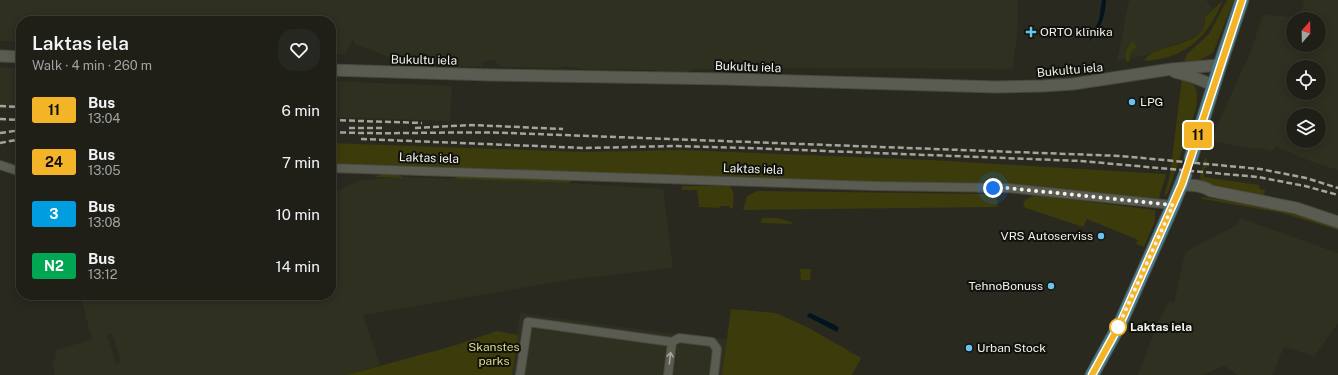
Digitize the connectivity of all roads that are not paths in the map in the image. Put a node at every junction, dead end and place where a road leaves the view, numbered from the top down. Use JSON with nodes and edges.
{"nodes":[{"id":1,"x":1242,"y":0,"type":"edge"},
{"id":2,"x":0,"y":56,"type":"edge"},
{"id":3,"x":16,"y":57,"type":"edge"},
{"id":4,"x":1220,"y":65,"type":"junction"},
{"id":5,"x":336,"y":70,"type":"edge"},
{"id":6,"x":1163,"y":70,"type":"junction"},
{"id":7,"x":1213,"y":85,"type":"junction"},
{"id":8,"x":1191,"y":158,"type":"dead end"},
{"id":9,"x":0,"y":164,"type":"edge"},
{"id":10,"x":336,"y":168,"type":"edge"},
{"id":11,"x":16,"y":170,"type":"edge"},
{"id":12,"x":1183,"y":180,"type":"joint"},
{"id":13,"x":1173,"y":205,"type":"junction"},
{"id":14,"x":1338,"y":222,"type":"edge"},
{"id":15,"x":672,"y":342,"type":"junction"},
{"id":16,"x":520,"y":375,"type":"edge"},
{"id":17,"x":668,"y":375,"type":"edge"},
{"id":18,"x":714,"y":375,"type":"edge"},
{"id":19,"x":1092,"y":375,"type":"edge"}],
"edges":[{"from":1,"to":4,"type":"main road"},
{"from":2,"to":3,"type":"street"},
{"from":4,"to":6,"type":"street","name":"Bukultu iela"},
{"from":4,"to":7,"type":"main road"},
{"from":5,"to":6,"type":"street","name":"Bukultu iela"},
{"from":6,"to":7,"type":"street","name":"Bukultu iela"},
{"from":7,"to":8,"type":"main road"},
{"from":9,"to":11,"type":"street"},
{"from":10,"to":13,"type":"street","name":"Laktas iela"},
{"from":12,"to":13,"type":"main road"},
{"from":12,"to":14,"type":"street"},
{"from":13,"to":19,"type":"main road"},
{"from":15,"to":16,"type":"street"},
{"from":17,"to":15,"type":"street","one_way":true},
{"from":15,"to":18,"type":"street"}]}
